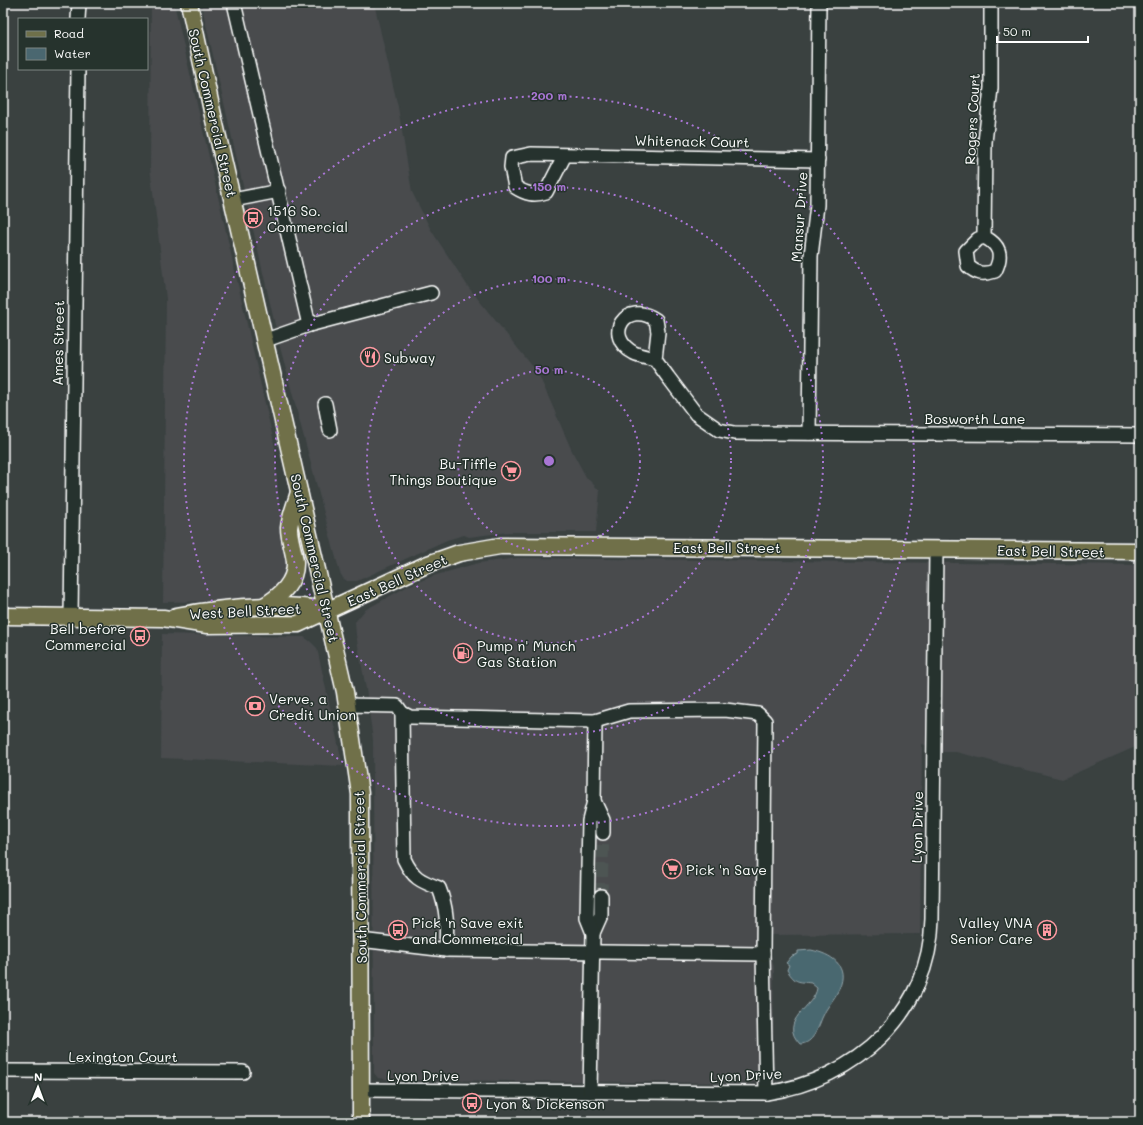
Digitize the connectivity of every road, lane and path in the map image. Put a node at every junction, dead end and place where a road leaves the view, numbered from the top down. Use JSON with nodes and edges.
{"nodes":[{"id":1,"x":78,"y":3,"type":"edge"},
{"id":2,"x":190,"y":3,"type":"edge"},
{"id":3,"x":234,"y":3,"type":"edge"},
{"id":4,"x":819,"y":3,"type":"edge"},
{"id":5,"x":992,"y":3,"type":"edge"},
{"id":6,"x":78,"y":18,"type":"edge"},
{"id":7,"x":78,"y":70,"type":"edge"},
{"id":8,"x":565,"y":155,"type":"dead end"},
{"id":9,"x":818,"y":160,"type":"junction"},
{"id":10,"x":279,"y":192,"type":"junction"},
{"id":11,"x":233,"y":200,"type":"junction"},
{"id":12,"x":984,"y":237,"type":"dead end"},
{"id":13,"x":431,"y":294,"type":"dead end"},
{"id":14,"x":309,"y":325,"type":"junction"},
{"id":15,"x":266,"y":340,"type":"junction"},
{"id":16,"x":655,"y":359,"type":"dead end"},
{"id":17,"x":325,"y":404,"type":"dead end"},
{"id":18,"x":330,"y":430,"type":"dead end"},
{"id":19,"x":809,"y":433,"type":"junction"},
{"id":20,"x":1140,"y":435,"type":"edge"},
{"id":21,"x":300,"y":491,"type":"junction"},
{"id":22,"x":936,"y":549,"type":"junction"},
{"id":23,"x":1140,"y":551,"type":"edge"},
{"id":24,"x":262,"y":607,"type":"junction"},
{"id":25,"x":327,"y":610,"type":"junction"},
{"id":26,"x":3,"y":616,"type":"edge"},
{"id":27,"x":71,"y":617,"type":"junction"},
{"id":28,"x":163,"y":618,"type":"junction"},
{"id":29,"x":347,"y":705,"type":"junction"},
{"id":30,"x":402,"y":712,"type":"junction"},
{"id":31,"x":595,"y":721,"type":"junction"},
{"id":32,"x":594,"y":801,"type":"junction"},
{"id":33,"x":603,"y":833,"type":"tunnel mouth"},
{"id":34,"x":601,"y":896,"type":"tunnel mouth"},
{"id":35,"x":593,"y":933,"type":"junction"},
{"id":36,"x":360,"y":940,"type":"junction"},
{"id":37,"x":446,"y":950,"type":"junction"},
{"id":38,"x":592,"y":952,"type":"junction"},
{"id":39,"x":763,"y":954,"type":"junction"},
{"id":40,"x":3,"y":1071,"type":"edge"},
{"id":41,"x":243,"y":1072,"type":"dead end"},
{"id":42,"x":361,"y":1090,"type":"junction"},
{"id":43,"x":590,"y":1092,"type":"junction"},
{"id":44,"x":766,"y":1093,"type":"junction"},
{"id":45,"x":361,"y":1122,"type":"edge"}],
"edges":[{"from":1,"to":6,"type":"street"},
{"from":2,"to":11,"type":"main road","name":"South Commercial Street"},
{"from":3,"to":10,"type":"street"},
{"from":4,"to":9,"type":"street","name":"Mansur Drive"},
{"from":5,"to":12,"type":"street","name":"Rogers Court"},
{"from":7,"to":27,"type":"street","name":"Ames Street"},
{"from":8,"to":9,"type":"street","name":"Whitenack Court"},
{"from":9,"to":19,"type":"street","name":"Mansur Drive"},
{"from":10,"to":11,"type":"street"},
{"from":10,"to":14,"type":"street"},
{"from":11,"to":15,"type":"main road","name":"South Commercial Street"},
{"from":13,"to":14,"type":"street"},
{"from":14,"to":15,"type":"street"},
{"from":15,"to":21,"type":"main road","name":"South Commercial Street"},
{"from":16,"to":19,"type":"street","name":"Bosworth Lane"},
{"from":17,"to":18,"type":"street"},
{"from":19,"to":20,"type":"street","name":"Bosworth Lane"},
{"from":21,"to":24,"type":"main road"},
{"from":21,"to":25,"type":"main road","name":"South Commercial Street"},
{"from":22,"to":23,"type":"main road","name":"East Bell Street"},
{"from":22,"to":25,"type":"main road","name":"East Bell Street"},
{"from":22,"to":44,"type":"street","name":"Lyon Drive"},
{"from":24,"to":25,"type":"main road","name":"West Bell Street"},
{"from":24,"to":28,"type":"main road","name":"West Bell Street"},
{"from":25,"to":28,"type":"main road","name":"West Bell Street"},
{"from":25,"to":29,"type":"main road","name":"South Commercial Street"},
{"from":26,"to":27,"type":"main road","name":"West Bell Street"},
{"from":27,"to":28,"type":"main road","name":"West Bell Street"},
{"from":29,"to":30,"type":"street"},
{"from":29,"to":36,"type":"main road","name":"South Commercial Street"},
{"from":30,"to":31,"type":"street"},
{"from":30,"to":37,"type":"street"},
{"from":31,"to":32,"type":"street"},
{"from":31,"to":39,"type":"street"},
{"from":32,"to":33,"type":"street"},
{"from":32,"to":35,"type":"street"},
{"from":34,"to":35,"type":"street"},
{"from":35,"to":38,"type":"street"},
{"from":36,"to":37,"type":"street"},
{"from":36,"to":42,"type":"main road","name":"South Commercial Street"},
{"from":37,"to":38,"type":"street"},
{"from":38,"to":39,"type":"street"},
{"from":38,"to":43,"type":"street"},
{"from":39,"to":44,"type":"street"},
{"from":40,"to":41,"type":"street","name":"Lexington Court"},
{"from":42,"to":43,"type":"street","name":"Lyon Drive"},
{"from":42,"to":45,"type":"main road","name":"South Commercial Street"},
{"from":43,"to":44,"type":"street","name":"Lyon Drive"}]}
